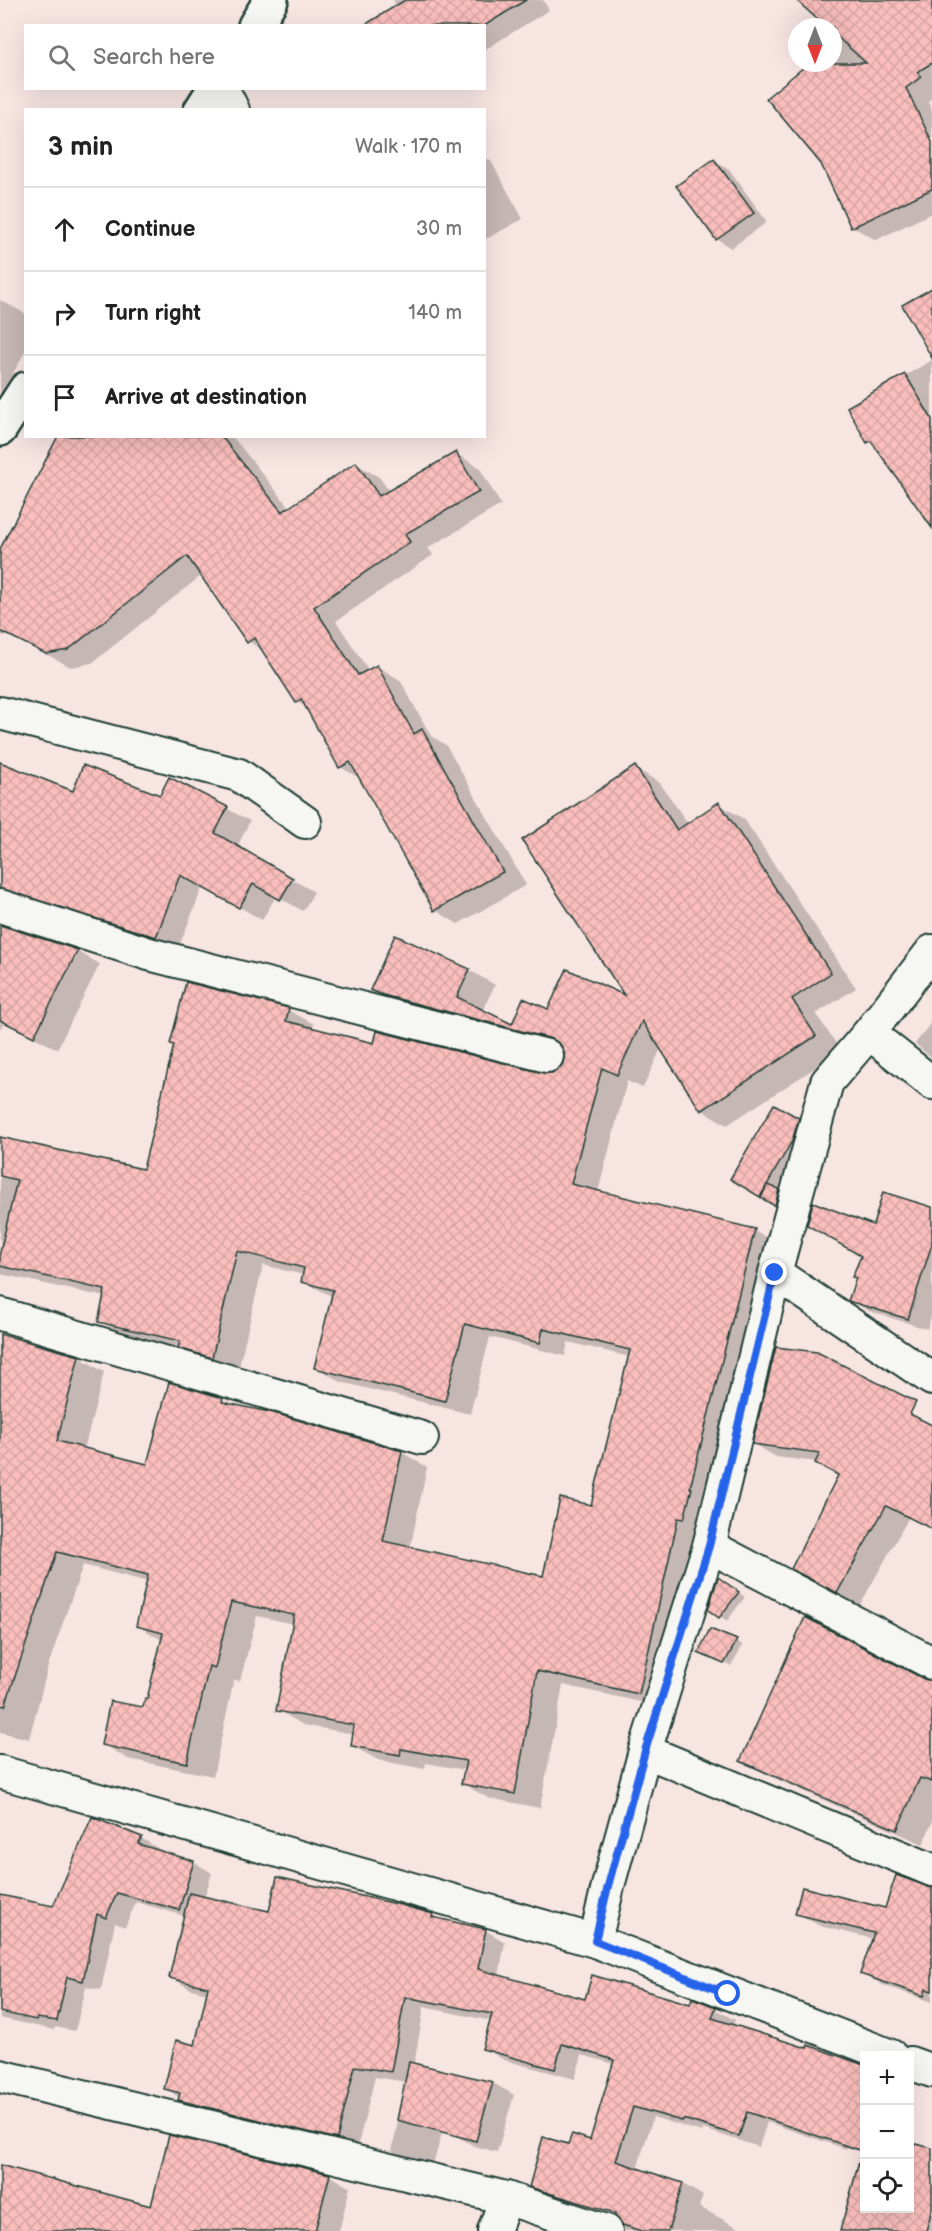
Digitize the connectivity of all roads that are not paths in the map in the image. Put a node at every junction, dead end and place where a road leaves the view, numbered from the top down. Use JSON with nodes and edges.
{"nodes":[{"id":1,"x":272,"y":0,"type":"edge"},
{"id":2,"x":256,"y":24,"type":"edge"},
{"id":3,"x":214,"y":90,"type":"edge"},
{"id":4,"x":223,"y":90,"type":"edge"},
{"id":5,"x":202,"y":108,"type":"edge"},
{"id":6,"x":232,"y":108,"type":"edge"},
{"id":7,"x":24,"y":392,"type":"edge"},
{"id":8,"x":0,"y":429,"type":"edge"},
{"id":9,"x":0,"y":713,"type":"edge"},
{"id":10,"x":305,"y":822,"type":"dead end"},
{"id":11,"x":0,"y":906,"type":"edge"},
{"id":12,"x":932,"y":951,"type":"edge"},
{"id":13,"x":869,"y":1033,"type":"junction"},
{"id":14,"x":548,"y":1056,"type":"dead end"},
{"id":15,"x":932,"y":1083,"type":"edge"},
{"id":16,"x":775,"y":1273,"type":"junction"},
{"id":17,"x":0,"y":1314,"type":"edge"},
{"id":18,"x":932,"y":1380,"type":"edge"},
{"id":19,"x":422,"y":1438,"type":"dead end"},
{"id":20,"x":709,"y":1546,"type":"junction"},
{"id":21,"x":932,"y":1662,"type":"edge"},
{"id":22,"x":645,"y":1751,"type":"junction"},
{"id":23,"x":0,"y":1772,"type":"edge"},
{"id":24,"x":932,"y":1870,"type":"edge"},
{"id":25,"x":595,"y":1941,"type":"junction"},
{"id":26,"x":881,"y":2051,"type":"edge"},
{"id":27,"x":914,"y":2064,"type":"edge"},
{"id":28,"x":932,"y":2071,"type":"edge"},
{"id":29,"x":0,"y":2076,"type":"edge"},
{"id":30,"x":506,"y":2198,"type":"junction"},
{"id":31,"x":494,"y":2231,"type":"edge"},
{"id":32,"x":606,"y":2231,"type":"edge"}],
"edges":[{"from":1,"to":2,"type":"main road"},
{"from":3,"to":5,"type":"main road"},
{"from":4,"to":6,"type":"street"},
{"from":7,"to":8,"type":"main road"},
{"from":9,"to":10,"type":"street"},
{"from":11,"to":14,"type":"street"},
{"from":12,"to":13,"type":"street"},
{"from":13,"to":15,"type":"street"},
{"from":13,"to":16,"type":"street"},
{"from":16,"to":18,"type":"street"},
{"from":16,"to":20,"type":"street"},
{"from":17,"to":19,"type":"street"},
{"from":20,"to":21,"type":"street"},
{"from":20,"to":22,"type":"street"},
{"from":22,"to":24,"type":"street"},
{"from":22,"to":25,"type":"street"},
{"from":23,"to":25,"type":"street"},
{"from":25,"to":26,"type":"street"},
{"from":27,"to":28,"type":"street"},
{"from":29,"to":30,"type":"street"},
{"from":30,"to":31,"type":"street"},
{"from":30,"to":32,"type":"street"}]}
